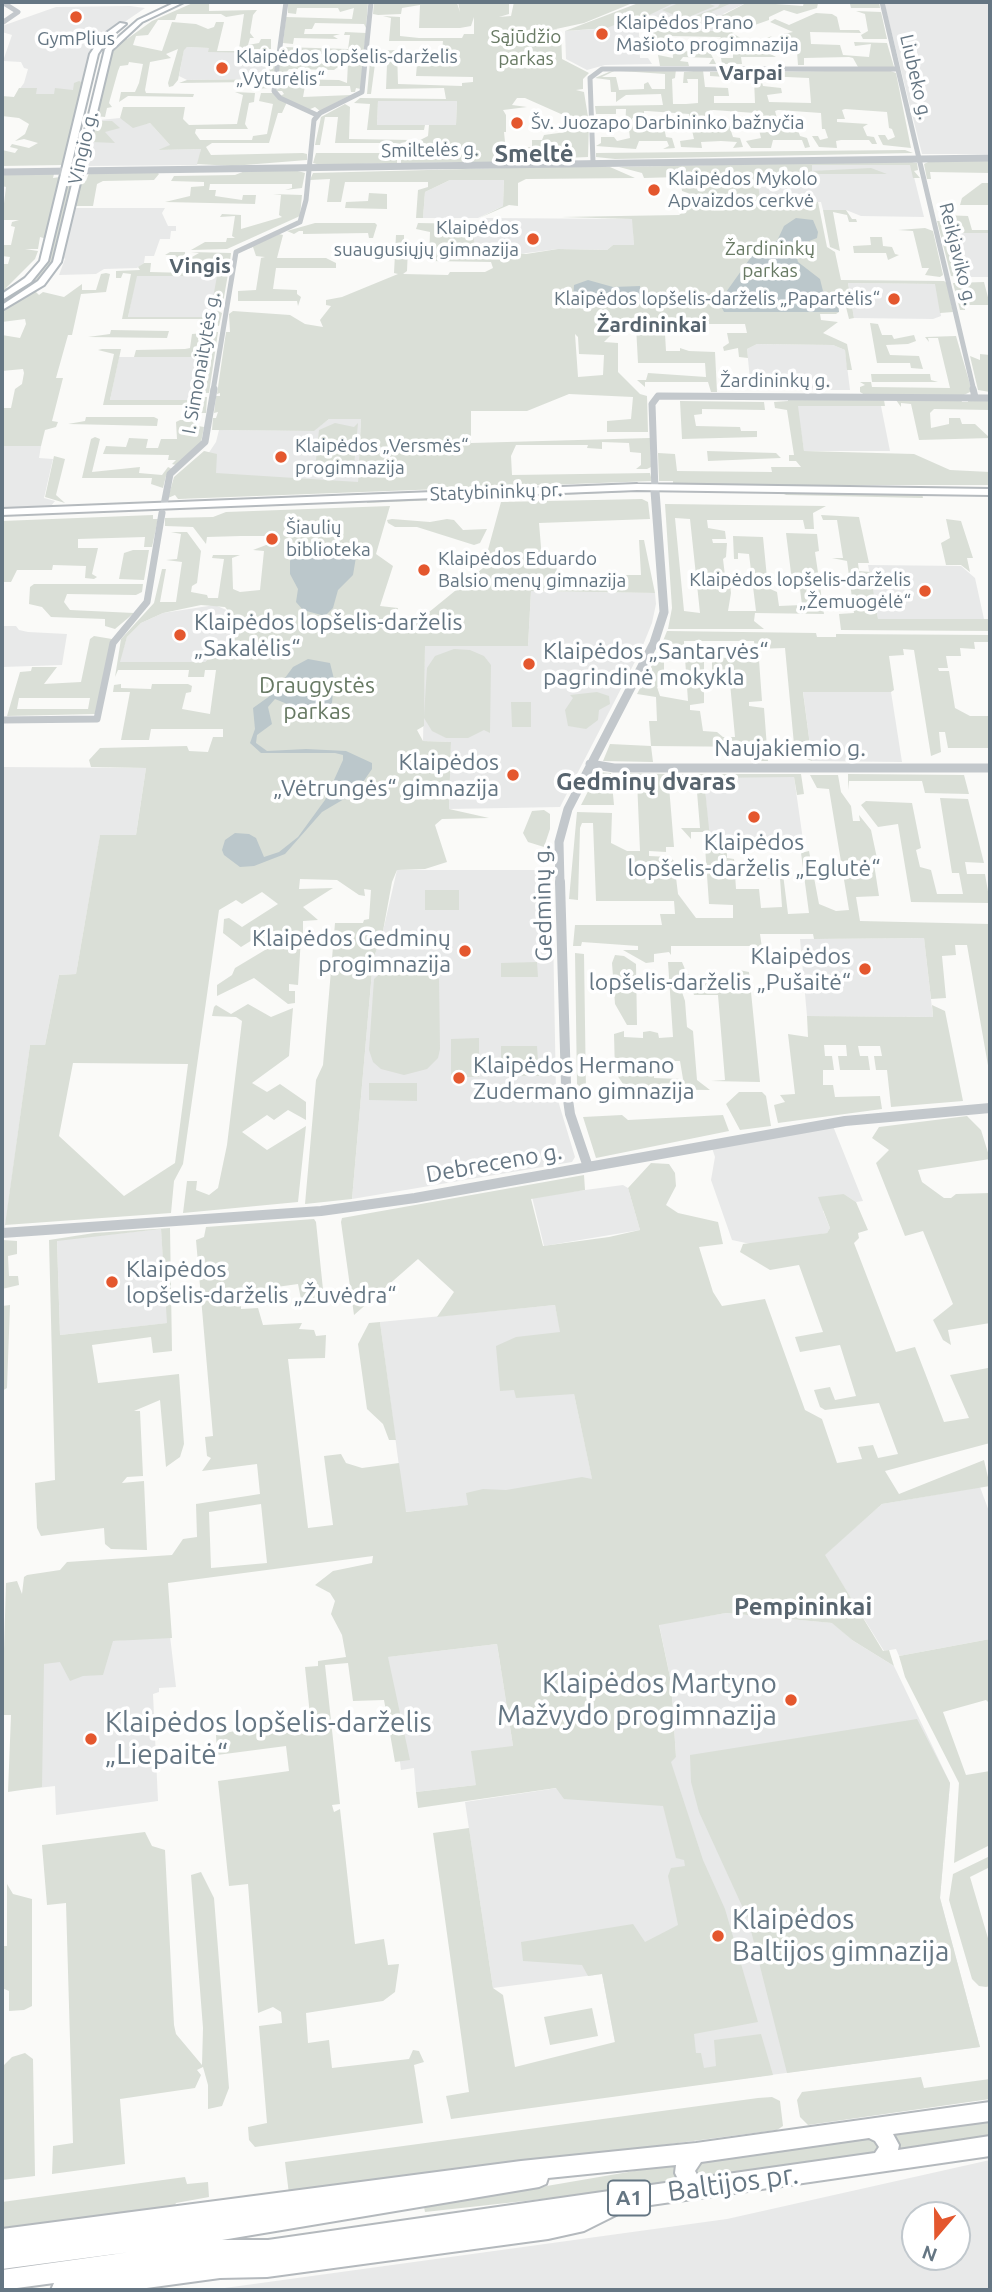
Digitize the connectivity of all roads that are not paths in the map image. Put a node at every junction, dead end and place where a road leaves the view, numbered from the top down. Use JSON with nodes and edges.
{"nodes":[{"id":1,"x":2,"y":2,"type":"edge"},
{"id":2,"x":165,"y":2,"type":"edge"},
{"id":3,"x":181,"y":2,"type":"edge"},
{"id":4,"x":286,"y":2,"type":"edge"},
{"id":5,"x":370,"y":2,"type":"edge"},
{"id":6,"x":882,"y":2,"type":"edge"},
{"id":7,"x":2,"y":23,"type":"edge"},
{"id":8,"x":111,"y":33,"type":"junction"},
{"id":9,"x":121,"y":35,"type":"junction"},
{"id":10,"x":897,"y":69,"type":"junction"},
{"id":11,"x":80,"y":105,"type":"junction"},
{"id":12,"x":93,"y":107,"type":"junction"},
{"id":13,"x":317,"y":116,"type":"junction"},
{"id":14,"x":990,"y":158,"type":"edge"},
{"id":15,"x":919,"y":159,"type":"junction"},
{"id":16,"x":593,"y":162,"type":"junction"},
{"id":17,"x":309,"y":168,"type":"junction"},
{"id":18,"x":2,"y":171,"type":"edge"},
{"id":19,"x":65,"y":171,"type":"junction"},
{"id":20,"x":78,"y":171,"type":"junction"},
{"id":21,"x":2,"y":298,"type":"edge"},
{"id":22,"x":2,"y":309,"type":"edge"},
{"id":23,"x":975,"y":397,"type":"junction"},
{"id":24,"x":990,"y":398,"type":"edge"},
{"id":25,"x":655,"y":491,"type":"junction"},
{"id":26,"x":990,"y":492,"type":"edge"},
{"id":27,"x":782,"y":493,"type":"junction"},
{"id":28,"x":990,"y":501,"type":"edge"},
{"id":29,"x":163,"y":509,"type":"junction"},
{"id":30,"x":99,"y":511,"type":"junction"},
{"id":31,"x":2,"y":512,"type":"edge"},
{"id":32,"x":2,"y":520,"type":"edge"},
{"id":33,"x":2,"y":720,"type":"edge"},
{"id":34,"x":590,"y":765,"type":"junction"},
{"id":35,"x":990,"y":768,"type":"edge"},
{"id":36,"x":990,"y":1108,"type":"edge"},
{"id":37,"x":588,"y":1167,"type":"junction"},
{"id":38,"x":2,"y":1233,"type":"edge"},
{"id":39,"x":990,"y":2110,"type":"edge"},
{"id":40,"x":869,"y":2128,"type":"junction"},
{"id":41,"x":990,"y":2146,"type":"edge"},
{"id":42,"x":696,"y":2153,"type":"junction"},
{"id":43,"x":879,"y":2162,"type":"junction"},
{"id":44,"x":570,"y":2168,"type":"junction"},
{"id":45,"x":695,"y":2189,"type":"junction"},
{"id":46,"x":635,"y":2197,"type":"junction"},
{"id":47,"x":2,"y":2239,"type":"edge"},
{"id":48,"x":268,"y":2250,"type":"junction"},
{"id":49,"x":2,"y":2259,"type":"edge"},
{"id":50,"x":222,"y":2269,"type":"junction"},
{"id":51,"x":2,"y":2280,"type":"edge"},
{"id":52,"x":61,"y":2290,"type":"edge"}],
"edges":[{"from":1,"to":7,"type":"street"},
{"from":2,"to":8,"type":"main road","name":"Vingio g."},
{"from":3,"to":9,"type":"main road","name":"Vingio g."},
{"from":4,"to":13,"type":"street"},
{"from":5,"to":13,"type":"street"},
{"from":6,"to":10,"type":"street","name":"Liubeko g."},
{"from":8,"to":9,"type":"main road"},
{"from":8,"to":11,"type":"main road","name":"Vingio g."},
{"from":9,"to":12,"type":"main road","name":"Vingio g."},
{"from":10,"to":15,"type":"street","name":"Liubeko g."},
{"from":10,"to":16,"type":"street"},
{"from":11,"to":12,"type":"main road"},
{"from":11,"to":19,"type":"main road","name":"Vingio g."},
{"from":12,"to":20,"type":"main road","name":"Vingio g."},
{"from":13,"to":17,"type":"street"},
{"from":14,"to":15,"type":"street","name":"Smiltelės g."},
{"from":15,"to":16,"type":"street","name":"Smiltelės g."},
{"from":15,"to":23,"type":"street","name":"Reikjaviko g."},
{"from":16,"to":17,"type":"street","name":"Smiltelės g."},
{"from":17,"to":20,"type":"street","name":"Smiltelės g."},
{"from":17,"to":29,"type":"street","name":"I. Simonaitytės g."},
{"from":18,"to":19,"type":"street","name":"Smiltelės g."},
{"from":19,"to":20,"type":"street","name":"Smiltelės g."},
{"from":19,"to":21,"type":"main road","name":"Vingio g."},
{"from":20,"to":22,"type":"main road","name":"Vingio g."},
{"from":23,"to":24,"type":"street","name":"Žardininkų g."},
{"from":23,"to":25,"type":"street","name":"Žardininkų g."},
{"from":25,"to":27,"type":"main road","name":"Statybininkų pr."},
{"from":25,"to":29,"type":"main road","name":"Statybininkų pr."},
{"from":25,"to":34,"type":"street","name":"Gedminų g."},
{"from":26,"to":27,"type":"main road","name":"Statybininkų pr."},
{"from":27,"to":28,"type":"main road","name":"Statybininkų pr."},
{"from":29,"to":30,"type":"main road","name":"Statybininkų pr."},
{"from":29,"to":33,"type":"street"},
{"from":30,"to":31,"type":"main road","name":"Statybininkų pr."},
{"from":30,"to":32,"type":"main road","name":"Statybininkų pr."},
{"from":34,"to":35,"type":"street","name":"Naujakiemio g."},
{"from":34,"to":37,"type":"street","name":"Gedminų g."},
{"from":36,"to":37,"type":"street","name":"Debreceno g."},
{"from":37,"to":38,"type":"street","name":"Debreceno g."},
{"from":39,"to":40,"type":"main road","name":"Baltijos pr.","number":"A1"},
{"from":40,"to":42,"type":"main road","name":"Baltijos pr.","number":"A1"},
{"from":40,"to":43,"type":"main road"},
{"from":41,"to":43,"type":"main road","name":"Baltijos pr.","number":"A1"},
{"from":42,"to":44,"type":"main road","name":"Baltijos pr.","number":"A1"},
{"from":42,"to":45,"type":"main road"},
{"from":43,"to":45,"type":"main road","name":"Baltijos pr.","number":"A1"},
{"from":44,"to":47,"type":"main road"},
{"from":44,"to":49,"type":"main road","number":"A1"},
{"from":45,"to":46,"type":"main road","name":"Baltijos pr.","number":"A1"},
{"from":46,"to":48,"type":"main road","name":"Baltijos pr.","number":"A1"},
{"from":46,"to":50,"type":"main road"},
{"from":48,"to":50,"type":"main road"},
{"from":48,"to":51,"type":"main road","number":"A1"},
{"from":50,"to":52,"type":"main road"}]}
